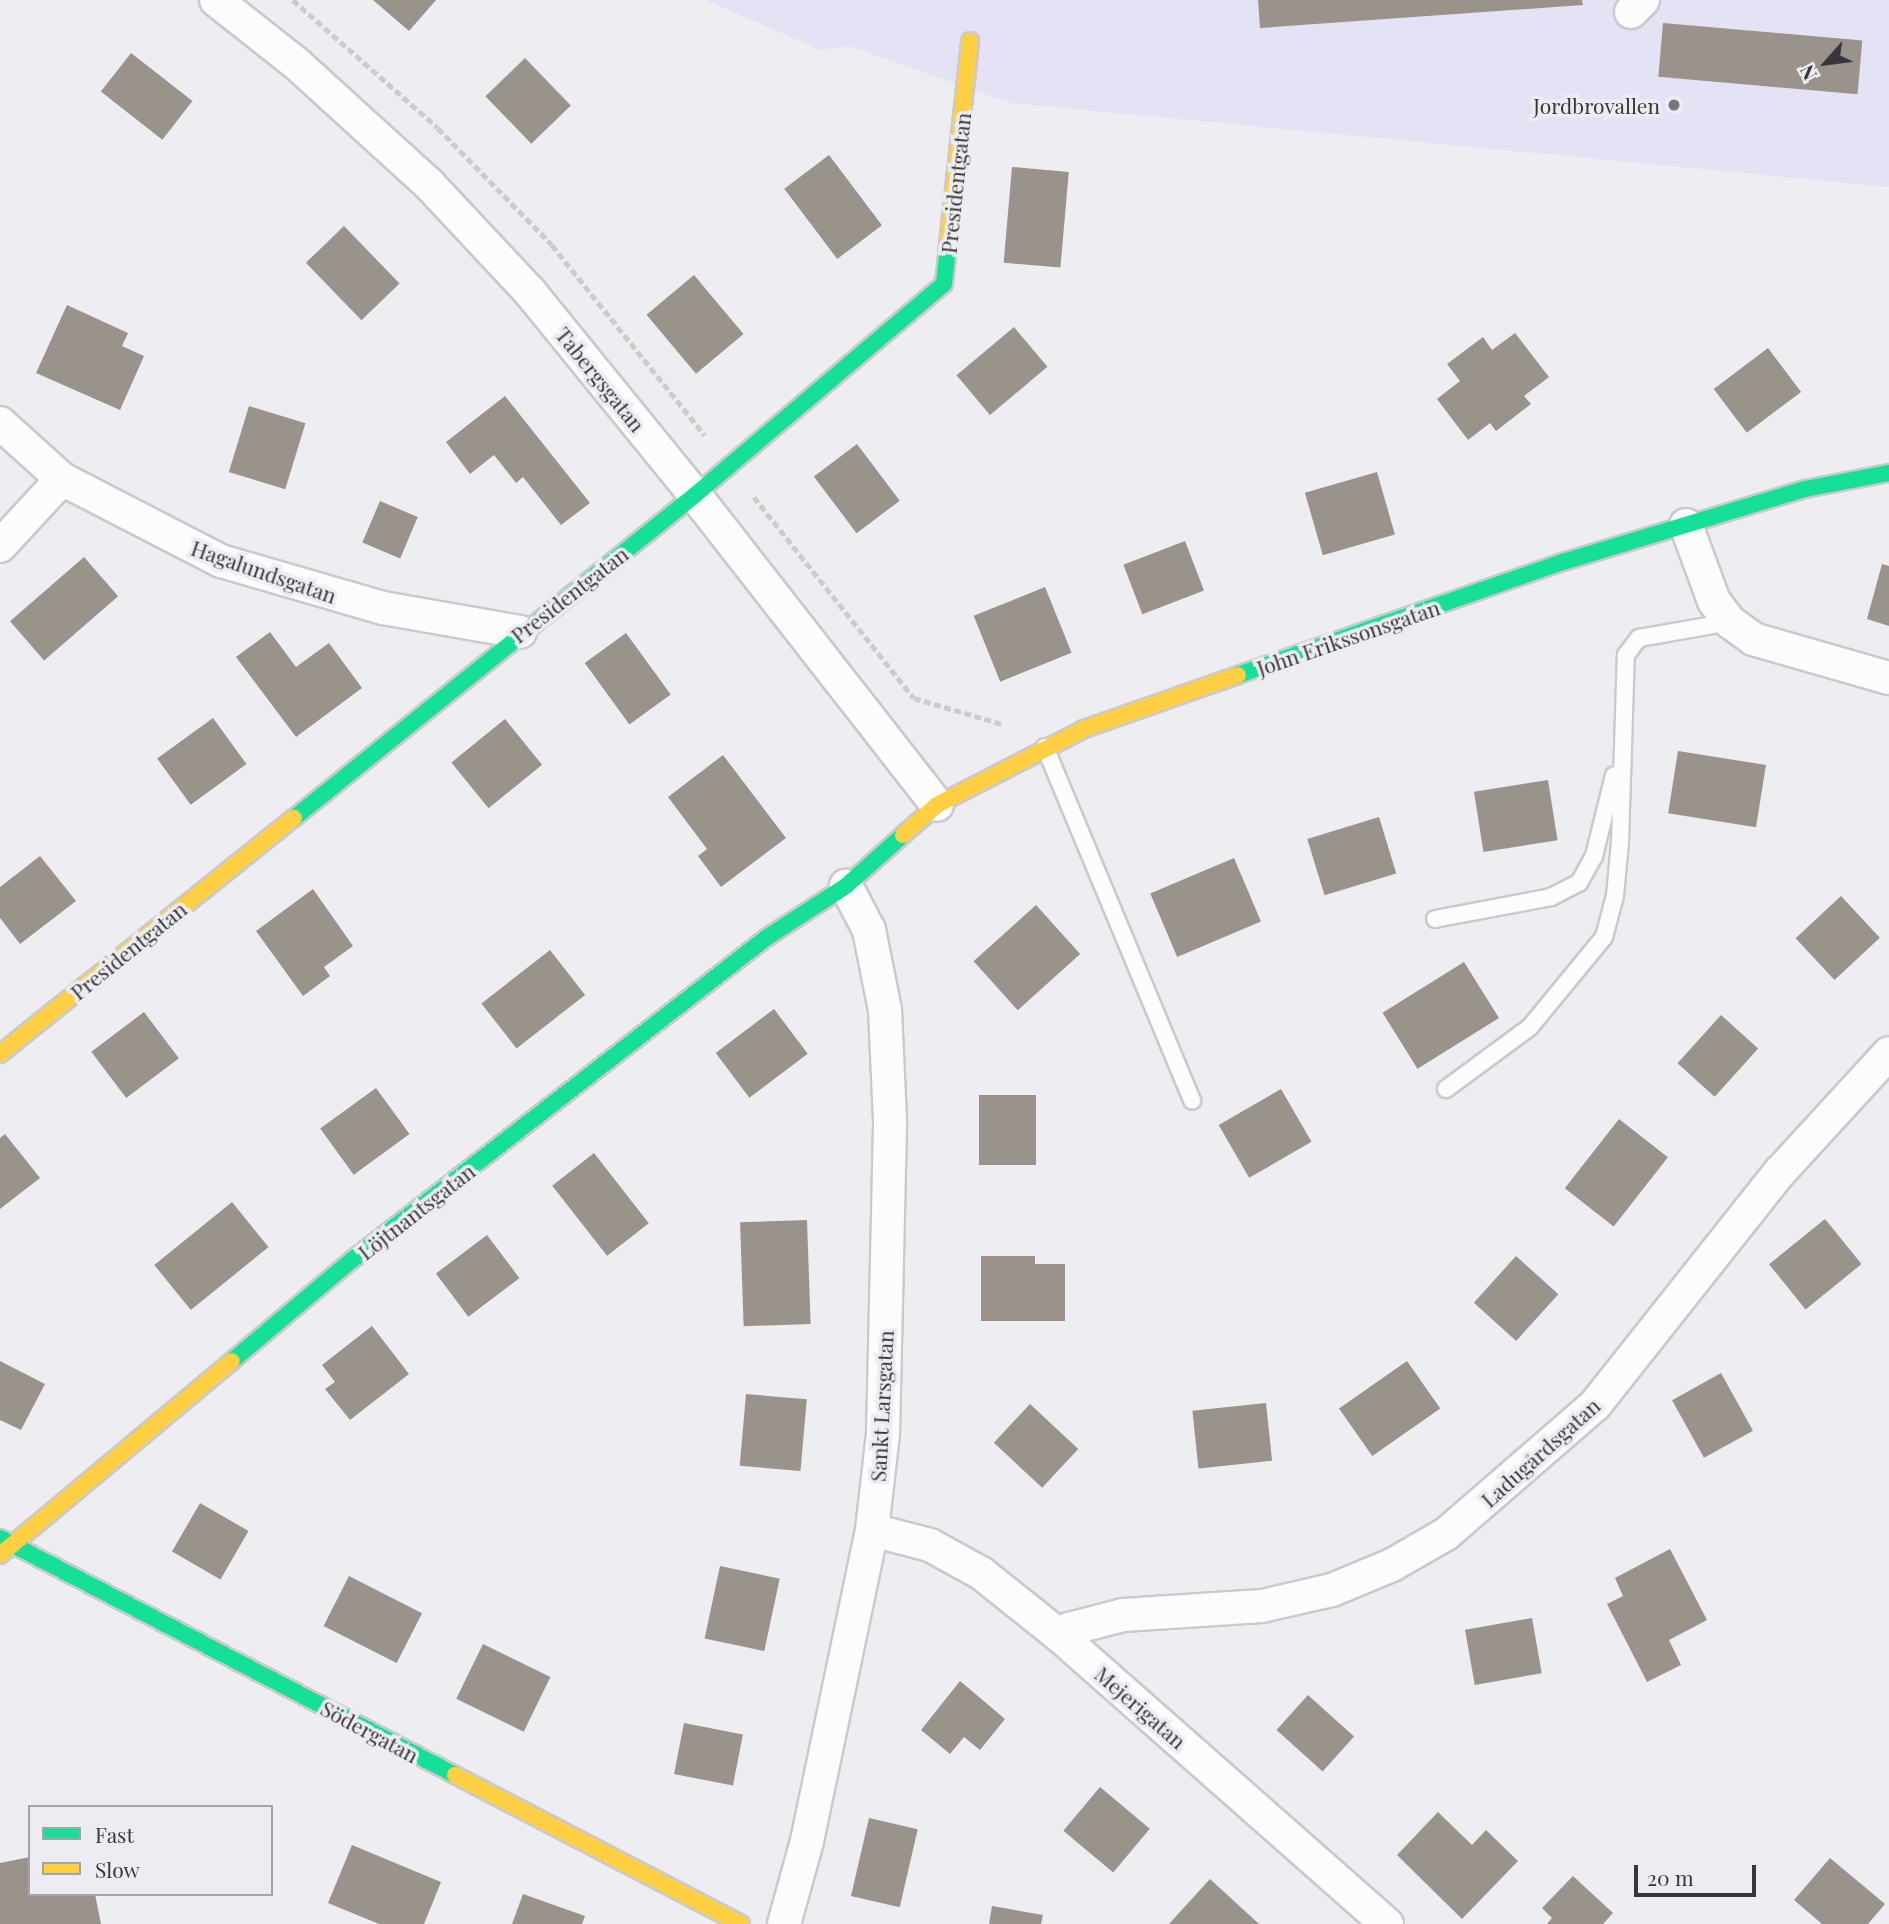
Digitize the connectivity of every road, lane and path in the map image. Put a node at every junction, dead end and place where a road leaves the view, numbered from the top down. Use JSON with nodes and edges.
{"nodes":[{"id":1,"x":216,"y":0,"type":"edge"},
{"id":2,"x":293,"y":0,"type":"edge"},
{"id":3,"x":970,"y":41,"type":"dead end"},
{"id":4,"x":0,"y":423,"type":"edge"},
{"id":5,"x":730,"y":466,"type":"junction"},
{"id":6,"x":1889,"y":473,"type":"edge"},
{"id":7,"x":62,"y":478,"type":"junction"},
{"id":8,"x":695,"y":495,"type":"junction"},
{"id":9,"x":1686,"y":524,"type":"junction"},
{"id":10,"x":0,"y":546,"type":"edge"},
{"id":11,"x":1730,"y":622,"type":"junction"},
{"id":12,"x":520,"y":632,"type":"junction"},
{"id":13,"x":1889,"y":678,"type":"edge"},
{"id":14,"x":1045,"y":747,"type":"junction"},
{"id":15,"x":1620,"y":748,"type":"junction"},
{"id":16,"x":1022,"y":758,"type":"junction"},
{"id":17,"x":937,"y":805,"type":"junction"},
{"id":18,"x":846,"y":886,"type":"junction"},
{"id":19,"x":1435,"y":919,"type":"dead end"},
{"id":20,"x":1889,"y":1053,"type":"edge"},
{"id":21,"x":0,"y":1054,"type":"edge"},
{"id":22,"x":1446,"y":1089,"type":"dead end"},
{"id":23,"x":1192,"y":1101,"type":"dead end"},
{"id":24,"x":872,"y":1530,"type":"junction"},
{"id":25,"x":7,"y":1541,"type":"edge"},
{"id":26,"x":0,"y":1555,"type":"edge"},
{"id":27,"x":1060,"y":1636,"type":"junction"},
{"id":28,"x":741,"y":1924,"type":"edge"},
{"id":29,"x":784,"y":1924,"type":"edge"},
{"id":30,"x":1387,"y":1924,"type":"edge"}],
"edges":[{"from":1,"to":8,"type":"street","name":"Tabergsgatan"},
{"from":2,"to":5,"type":"path"},
{"from":3,"to":5,"type":"street","name":"Presidentgatan"},
{"from":4,"to":7,"type":"street","name":"Hagalundsgatan"},
{"from":5,"to":8,"type":"street","name":"Presidentgatan"},
{"from":5,"to":16,"type":"path"},
{"from":6,"to":9,"type":"street","name":"John Erikssonsgatan"},
{"from":7,"to":10,"type":"street"},
{"from":7,"to":12,"type":"street","name":"Hagalundsgatan"},
{"from":8,"to":12,"type":"street","name":"Presidentgatan"},
{"from":8,"to":17,"type":"street","name":"Tabergsgatan"},
{"from":9,"to":11,"type":"street"},
{"from":9,"to":14,"type":"street","name":"John Erikssonsgatan"},
{"from":11,"to":13,"type":"street"},
{"from":11,"to":15,"type":"lane"},
{"from":12,"to":21,"type":"street","name":"Presidentgatan"},
{"from":14,"to":16,"type":"street","name":"John Erikssonsgatan"},
{"from":14,"to":23,"type":"lane"},
{"from":15,"to":19,"type":"lane"},
{"from":15,"to":22,"type":"lane"},
{"from":16,"to":17,"type":"street","name":"John Erikssonsgatan"},
{"from":17,"to":18,"type":"street","name":"John Erikssonsgatan"},
{"from":18,"to":24,"type":"street","name":"Sankt Larsgatan"},
{"from":18,"to":25,"type":"street","name":"Löjtnantsgatan"},
{"from":20,"to":27,"type":"street","name":"Ladugårdsgatan"},
{"from":24,"to":27,"type":"street","name":"Mejerigatan"},
{"from":24,"to":29,"type":"street","name":"Sankt Larsgatan"},
{"from":25,"to":26,"type":"street","name":"Löjtnantsgatan"},
{"from":25,"to":28,"type":"street","name":"Södergatan"},
{"from":27,"to":30,"type":"street","name":"Mejerigatan"}]}
